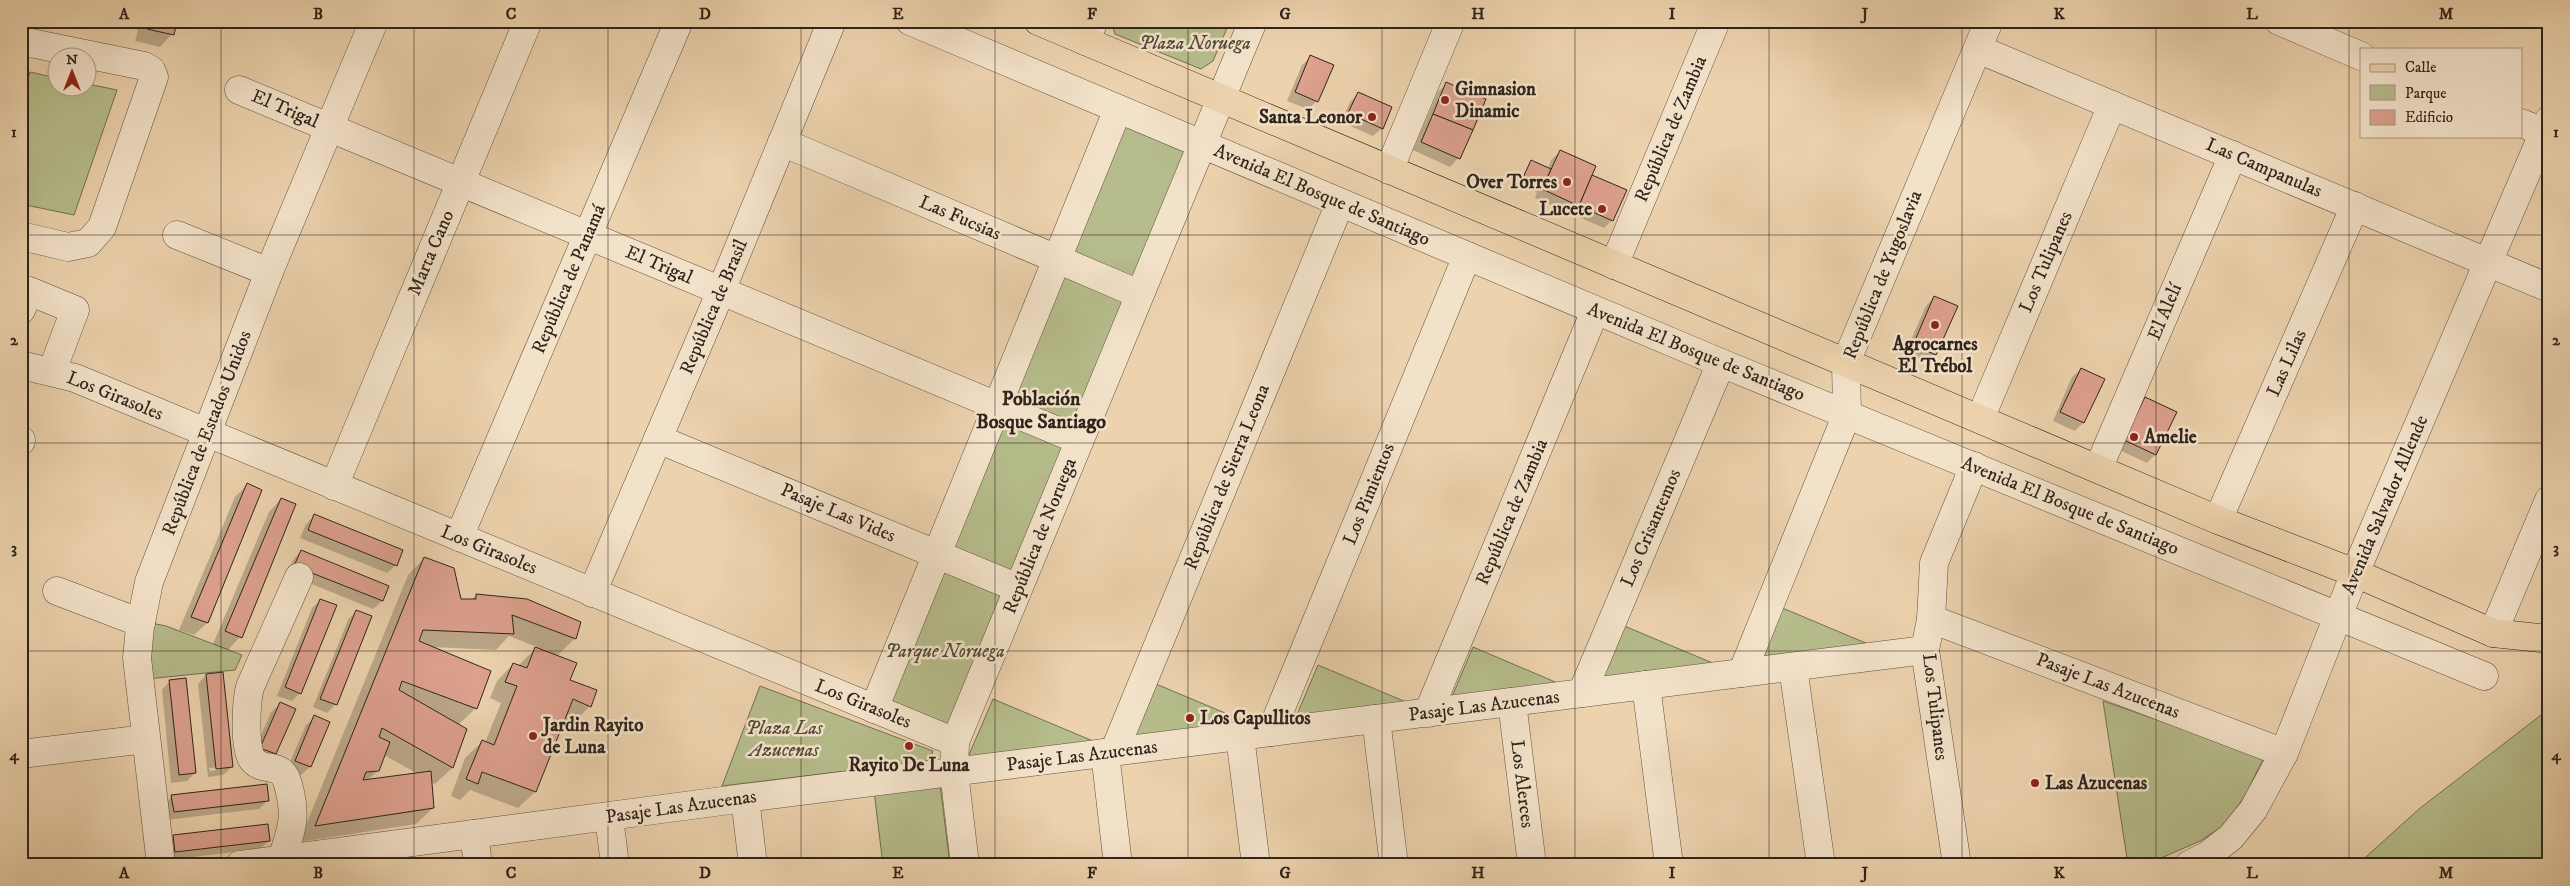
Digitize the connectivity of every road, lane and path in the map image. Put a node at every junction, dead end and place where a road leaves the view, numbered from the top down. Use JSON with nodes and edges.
{"nodes":[{"id":1,"x":374,"y":21,"type":"edge"},
{"id":2,"x":528,"y":21,"type":"edge"},
{"id":3,"x":679,"y":21,"type":"edge"},
{"id":4,"x":832,"y":21,"type":"edge"},
{"id":5,"x":910,"y":21,"type":"edge"},
{"id":6,"x":1038,"y":21,"type":"edge"},
{"id":7,"x":1253,"y":21,"type":"edge"},
{"id":8,"x":1451,"y":21,"type":"edge"},
{"id":9,"x":1716,"y":21,"type":"edge"},
{"id":10,"x":1990,"y":21,"type":"edge"},
{"id":11,"x":2279,"y":21,"type":"edge"},
{"id":12,"x":1090,"y":31,"type":"edge"},
{"id":13,"x":21,"y":41,"type":"edge"},
{"id":14,"x":1978,"y":49,"type":"junction"},
{"id":15,"x":2360,"y":56,"type":"edge"},
{"id":16,"x":239,"y":90,"type":"dead end"},
{"id":17,"x":1220,"y":98,"type":"junction"},
{"id":18,"x":2112,"y":105,"type":"junction"},
{"id":19,"x":1118,"y":109,"type":"junction"},
{"id":20,"x":2541,"y":127,"type":"edge"},
{"id":21,"x":329,"y":128,"type":"junction"},
{"id":22,"x":782,"y":142,"type":"junction"},
{"id":23,"x":1201,"y":144,"type":"junction"},
{"id":24,"x":2233,"y":155,"type":"junction"},
{"id":25,"x":1389,"y":170,"type":"junction"},
{"id":26,"x":461,"y":182,"type":"junction"},
{"id":27,"x":1340,"y":203,"type":"junction"},
{"id":28,"x":2355,"y":206,"type":"junction"},
{"id":29,"x":177,"y":235,"type":"dead end"},
{"id":30,"x":588,"y":235,"type":"junction"},
{"id":31,"x":21,"y":236,"type":"edge"},
{"id":32,"x":1467,"y":256,"type":"junction"},
{"id":33,"x":1056,"y":259,"type":"junction"},
{"id":34,"x":2488,"y":262,"type":"junction"},
{"id":35,"x":1614,"y":265,"type":"junction"},
{"id":36,"x":269,"y":272,"type":"junction"},
{"id":37,"x":2549,"y":288,"type":"edge"},
{"id":38,"x":721,"y":291,"type":"junction"},
{"id":39,"x":1139,"y":294,"type":"junction"},
{"id":40,"x":21,"y":310,"type":"edge"},
{"id":41,"x":1595,"y":311,"type":"junction"},
{"id":42,"x":1846,"y":362,"type":"junction"},
{"id":43,"x":1721,"y":363,"type":"junction"},
{"id":44,"x":21,"y":365,"type":"edge"},
{"id":45,"x":52,"y":371,"type":"junction"},
{"id":46,"x":996,"y":406,"type":"junction"},
{"id":47,"x":1847,"y":414,"type":"junction"},
{"id":48,"x":1980,"y":419,"type":"junction"},
{"id":49,"x":207,"y":433,"type":"junction"},
{"id":50,"x":658,"y":439,"type":"junction"},
{"id":51,"x":1079,"y":440,"type":"junction"},
{"id":52,"x":1974,"y":466,"type":"junction"},
{"id":53,"x":2098,"y":469,"type":"junction"},
{"id":54,"x":334,"y":486,"type":"junction"},
{"id":55,"x":2549,"y":500,"type":"edge"},
{"id":56,"x":2218,"y":520,"type":"junction"},
{"id":57,"x":459,"y":537,"type":"junction"},
{"id":58,"x":936,"y":554,"type":"junction"},
{"id":59,"x":2355,"y":574,"type":"junction"},
{"id":60,"x":299,"y":577,"type":"dead end"},
{"id":61,"x":1018,"y":588,"type":"junction"},
{"id":62,"x":57,"y":591,"type":"dead end"},
{"id":63,"x":592,"y":593,"type":"junction"},
{"id":64,"x":2338,"y":616,"type":"junction"},
{"id":65,"x":1931,"y":619,"type":"junction"},
{"id":66,"x":141,"y":623,"type":"junction"},
{"id":67,"x":2493,"y":633,"type":"junction"},
{"id":68,"x":2549,"y":639,"type":"edge"},
{"id":69,"x":1925,"y":650,"type":"junction"},
{"id":70,"x":1793,"y":667,"type":"junction"},
{"id":71,"x":1742,"y":673,"type":"junction"},
{"id":72,"x":2484,"y":676,"type":"dead end"},
{"id":73,"x":1646,"y":685,"type":"junction"},
{"id":74,"x":1582,"y":693,"type":"junction"},
{"id":75,"x":1512,"y":702,"type":"junction"},
{"id":76,"x":874,"y":709,"type":"junction"},
{"id":77,"x":1428,"y":712,"type":"junction"},
{"id":78,"x":1376,"y":719,"type":"junction"},
{"id":79,"x":1271,"y":732,"type":"junction"},
{"id":80,"x":1240,"y":736,"type":"junction"},
{"id":81,"x":146,"y":739,"type":"junction"},
{"id":82,"x":955,"y":742,"type":"junction"},
{"id":83,"x":1109,"y":752,"type":"junction"},
{"id":84,"x":2284,"y":753,"type":"junction"},
{"id":85,"x":21,"y":754,"type":"edge"},
{"id":86,"x":954,"y":772,"type":"junction"},
{"id":87,"x":745,"y":798,"type":"junction"},
{"id":88,"x":609,"y":817,"type":"junction"},
{"id":89,"x":474,"y":834,"type":"junction"},
{"id":90,"x":282,"y":859,"type":"junction"},
{"id":91,"x":161,"y":865,"type":"edge"},
{"id":92,"x":240,"y":865,"type":"edge"},
{"id":93,"x":478,"y":865,"type":"edge"},
{"id":94,"x":615,"y":865,"type":"edge"},
{"id":95,"x":753,"y":865,"type":"edge"},
{"id":96,"x":965,"y":865,"type":"edge"},
{"id":97,"x":1118,"y":865,"type":"edge"},
{"id":98,"x":1256,"y":865,"type":"edge"},
{"id":99,"x":1394,"y":865,"type":"edge"},
{"id":100,"x":1532,"y":865,"type":"edge"},
{"id":101,"x":1669,"y":865,"type":"edge"},
{"id":102,"x":1821,"y":865,"type":"edge"},
{"id":103,"x":1957,"y":865,"type":"edge"},
{"id":104,"x":2189,"y":865,"type":"edge"}],
"edges":[{"from":1,"to":21,"type":"street","name":"República de Estados Unidos"},
{"from":2,"to":26,"type":"street","name":"Marta Cano"},
{"from":3,"to":30,"type":"street","name":"República de Panamá"},
{"from":4,"to":22,"type":"street","name":"República de Brasil"},
{"from":5,"to":19,"type":"street","name":"Avenida El Bosque de Santiago"},
{"from":6,"to":12,"type":"main road"},
{"from":7,"to":17,"type":"street","name":"República de Noruega"},
{"from":8,"to":25,"type":"street"},
{"from":9,"to":35,"type":"street","name":"República de Zambia"},
{"from":10,"to":14,"type":"street","name":"República de Yugoslavia"},
{"from":11,"to":15,"type":"street"},
{"from":12,"to":17,"type":"main road"},
{"from":13,"to":31,"type":"street"},
{"from":14,"to":18,"type":"street","name":"Las Campanulas"},
{"from":14,"to":42,"type":"street","name":"República de Yugoslavia"},
{"from":16,"to":21,"type":"street","name":"El Trigal"},
{"from":17,"to":23,"type":"street","name":"República de Noruega"},
{"from":17,"to":25,"type":"main road"},
{"from":18,"to":24,"type":"street","name":"Las Campanulas"},
{"from":18,"to":48,"type":"street","name":"Los Tulipanes"},
{"from":19,"to":23,"type":"street","name":"Avenida El Bosque de Santiago"},
{"from":19,"to":33,"type":"street"},
{"from":20,"to":34,"type":"street","name":"Avenida Salvador Allende"},
{"from":21,"to":26,"type":"street","name":"El Trigal"},
{"from":21,"to":36,"type":"street","name":"República de Estados Unidos"},
{"from":22,"to":33,"type":"street","name":"Las Fucsias"},
{"from":22,"to":38,"type":"street","name":"República de Brasil"},
{"from":23,"to":27,"type":"street","name":"Avenida El Bosque de Santiago"},
{"from":23,"to":39,"type":"street","name":"República de Noruega"},
{"from":24,"to":28,"type":"street","name":"Las Campanulas"},
{"from":24,"to":53,"type":"street","name":"El Alelí"},
{"from":25,"to":35,"type":"main road"},
{"from":26,"to":30,"type":"street","name":"El Trigal"},
{"from":26,"to":54,"type":"street","name":"Marta Cano"},
{"from":27,"to":32,"type":"street","name":"Avenida El Bosque de Santiago"},
{"from":27,"to":83,"type":"street","name":"República de Sierra Leona"},
{"from":28,"to":34,"type":"street","name":"Las Campanulas"},
{"from":28,"to":56,"type":"street","name":"Las Lilas"},
{"from":29,"to":36,"type":"street"},
{"from":30,"to":38,"type":"street","name":"El Trigal"},
{"from":30,"to":57,"type":"street","name":"República de Panamá"},
{"from":32,"to":41,"type":"street","name":"Avenida El Bosque de Santiago"},
{"from":32,"to":79,"type":"street","name":"Los Pimientos"},
{"from":33,"to":39,"type":"street","name":"Las Fucsias"},
{"from":33,"to":46,"type":"street"},
{"from":34,"to":37,"type":"street","name":"Las Campanulas"},
{"from":34,"to":59,"type":"street","name":"Avenida Salvador Allende"},
{"from":35,"to":42,"type":"main road"},
{"from":36,"to":49,"type":"street","name":"República de Estados Unidos"},
{"from":38,"to":46,"type":"street","name":"El Trigal"},
{"from":38,"to":50,"type":"street","name":"República de Brasil"},
{"from":39,"to":51,"type":"street","name":"República de Noruega"},
{"from":40,"to":45,"type":"street"},
{"from":41,"to":43,"type":"street","name":"Avenida El Bosque de Santiago"},
{"from":41,"to":77,"type":"street","name":"República de Zambia"},
{"from":42,"to":47,"type":"street","name":"República de Yugoslavia"},
{"from":42,"to":48,"type":"main road"},
{"from":43,"to":47,"type":"street","name":"Avenida El Bosque de Santiago"},
{"from":43,"to":74,"type":"street","name":"Los Crisantemos"},
{"from":44,"to":45,"type":"street","name":"Los Girasoles"},
{"from":45,"to":49,"type":"street","name":"Los Girasoles"},
{"from":46,"to":51,"type":"street","name":"El Trigal"},
{"from":46,"to":58,"type":"street"},
{"from":47,"to":52,"type":"street","name":"Avenida El Bosque de Santiago"},
{"from":47,"to":71,"type":"street","name":"República de Yugoslavia"},
{"from":48,"to":53,"type":"main road"},
{"from":49,"to":54,"type":"street","name":"Los Girasoles"},
{"from":49,"to":66,"type":"street","name":"República de Estados Unidos"},
{"from":50,"to":58,"type":"street","name":"Pasaje Las Vides"},
{"from":50,"to":63,"type":"street","name":"República de Brasil"},
{"from":51,"to":61,"type":"street","name":"República de Noruega"},
{"from":52,"to":64,"type":"street","name":"Avenida El Bosque de Santiago"},
{"from":52,"to":65,"type":"street","name":"Los Tulipanes"},
{"from":53,"to":56,"type":"main road"},
{"from":54,"to":57,"type":"street","name":"Los Girasoles"},
{"from":55,"to":67,"type":"street"},
{"from":56,"to":59,"type":"main road"},
{"from":57,"to":63,"type":"street","name":"Los Girasoles"},
{"from":58,"to":61,"type":"street","name":"Pasaje Las Vides"},
{"from":58,"to":76,"type":"street"},
{"from":59,"to":64,"type":"street","name":"Avenida Salvador Allende"},
{"from":59,"to":67,"type":"main road"},
{"from":60,"to":90,"type":"street"},
{"from":61,"to":82,"type":"street","name":"República de Noruega"},
{"from":62,"to":66,"type":"street"},
{"from":63,"to":76,"type":"street","name":"Los Girasoles"},
{"from":64,"to":72,"type":"street","name":"Avenida El Bosque de Santiago"},
{"from":64,"to":84,"type":"street","name":"Avenida Salvador Allende"},
{"from":65,"to":69,"type":"street","name":"Los Tulipanes"},
{"from":65,"to":84,"type":"street","name":"Pasaje Las Azucenas"},
{"from":66,"to":81,"type":"street","name":"República de Estados Unidos"},
{"from":67,"to":68,"type":"main road"},
{"from":69,"to":70,"type":"street","name":"Pasaje Las Azucenas"},
{"from":69,"to":103,"type":"street","name":"Los Tulipanes"},
{"from":70,"to":71,"type":"street","name":"Pasaje Las Azucenas"},
{"from":70,"to":102,"type":"street"},
{"from":71,"to":73,"type":"street","name":"Pasaje Las Azucenas"},
{"from":73,"to":74,"type":"street","name":"Pasaje Las Azucenas"},
{"from":73,"to":101,"type":"street"},
{"from":74,"to":75,"type":"street","name":"Pasaje Las Azucenas"},
{"from":75,"to":77,"type":"street","name":"Pasaje Las Azucenas"},
{"from":75,"to":100,"type":"street","name":"Los Alerces"},
{"from":76,"to":82,"type":"street","name":"Los Girasoles"},
{"from":77,"to":78,"type":"street","name":"Pasaje Las Azucenas"},
{"from":78,"to":79,"type":"street","name":"Pasaje Las Azucenas"},
{"from":78,"to":99,"type":"street"},
{"from":79,"to":80,"type":"street","name":"Pasaje Las Azucenas"},
{"from":80,"to":83,"type":"street","name":"Pasaje Las Azucenas"},
{"from":80,"to":98,"type":"street"},
{"from":81,"to":85,"type":"street"},
{"from":81,"to":91,"type":"street","name":"República de Estados Unidos"},
{"from":82,"to":86,"type":"street","name":"República de Noruega"},
{"from":83,"to":86,"type":"street","name":"Pasaje Las Azucenas"},
{"from":83,"to":97,"type":"street","name":"República de Sierra Leona"},
{"from":84,"to":104,"type":"street","name":"Avenida Salvador Allende"},
{"from":86,"to":87,"type":"street","name":"Pasaje Las Azucenas"},
{"from":86,"to":96,"type":"street","name":"República de Noruega"},
{"from":87,"to":88,"type":"street","name":"Pasaje Las Azucenas"},
{"from":87,"to":95,"type":"street"},
{"from":88,"to":89,"type":"street","name":"Pasaje Las Azucenas"},
{"from":88,"to":94,"type":"street"},
{"from":89,"to":90,"type":"street","name":"Pasaje Las Azucenas"},
{"from":89,"to":93,"type":"street"},
{"from":90,"to":92,"type":"street","name":"Pasaje Las Azucenas"}]}
